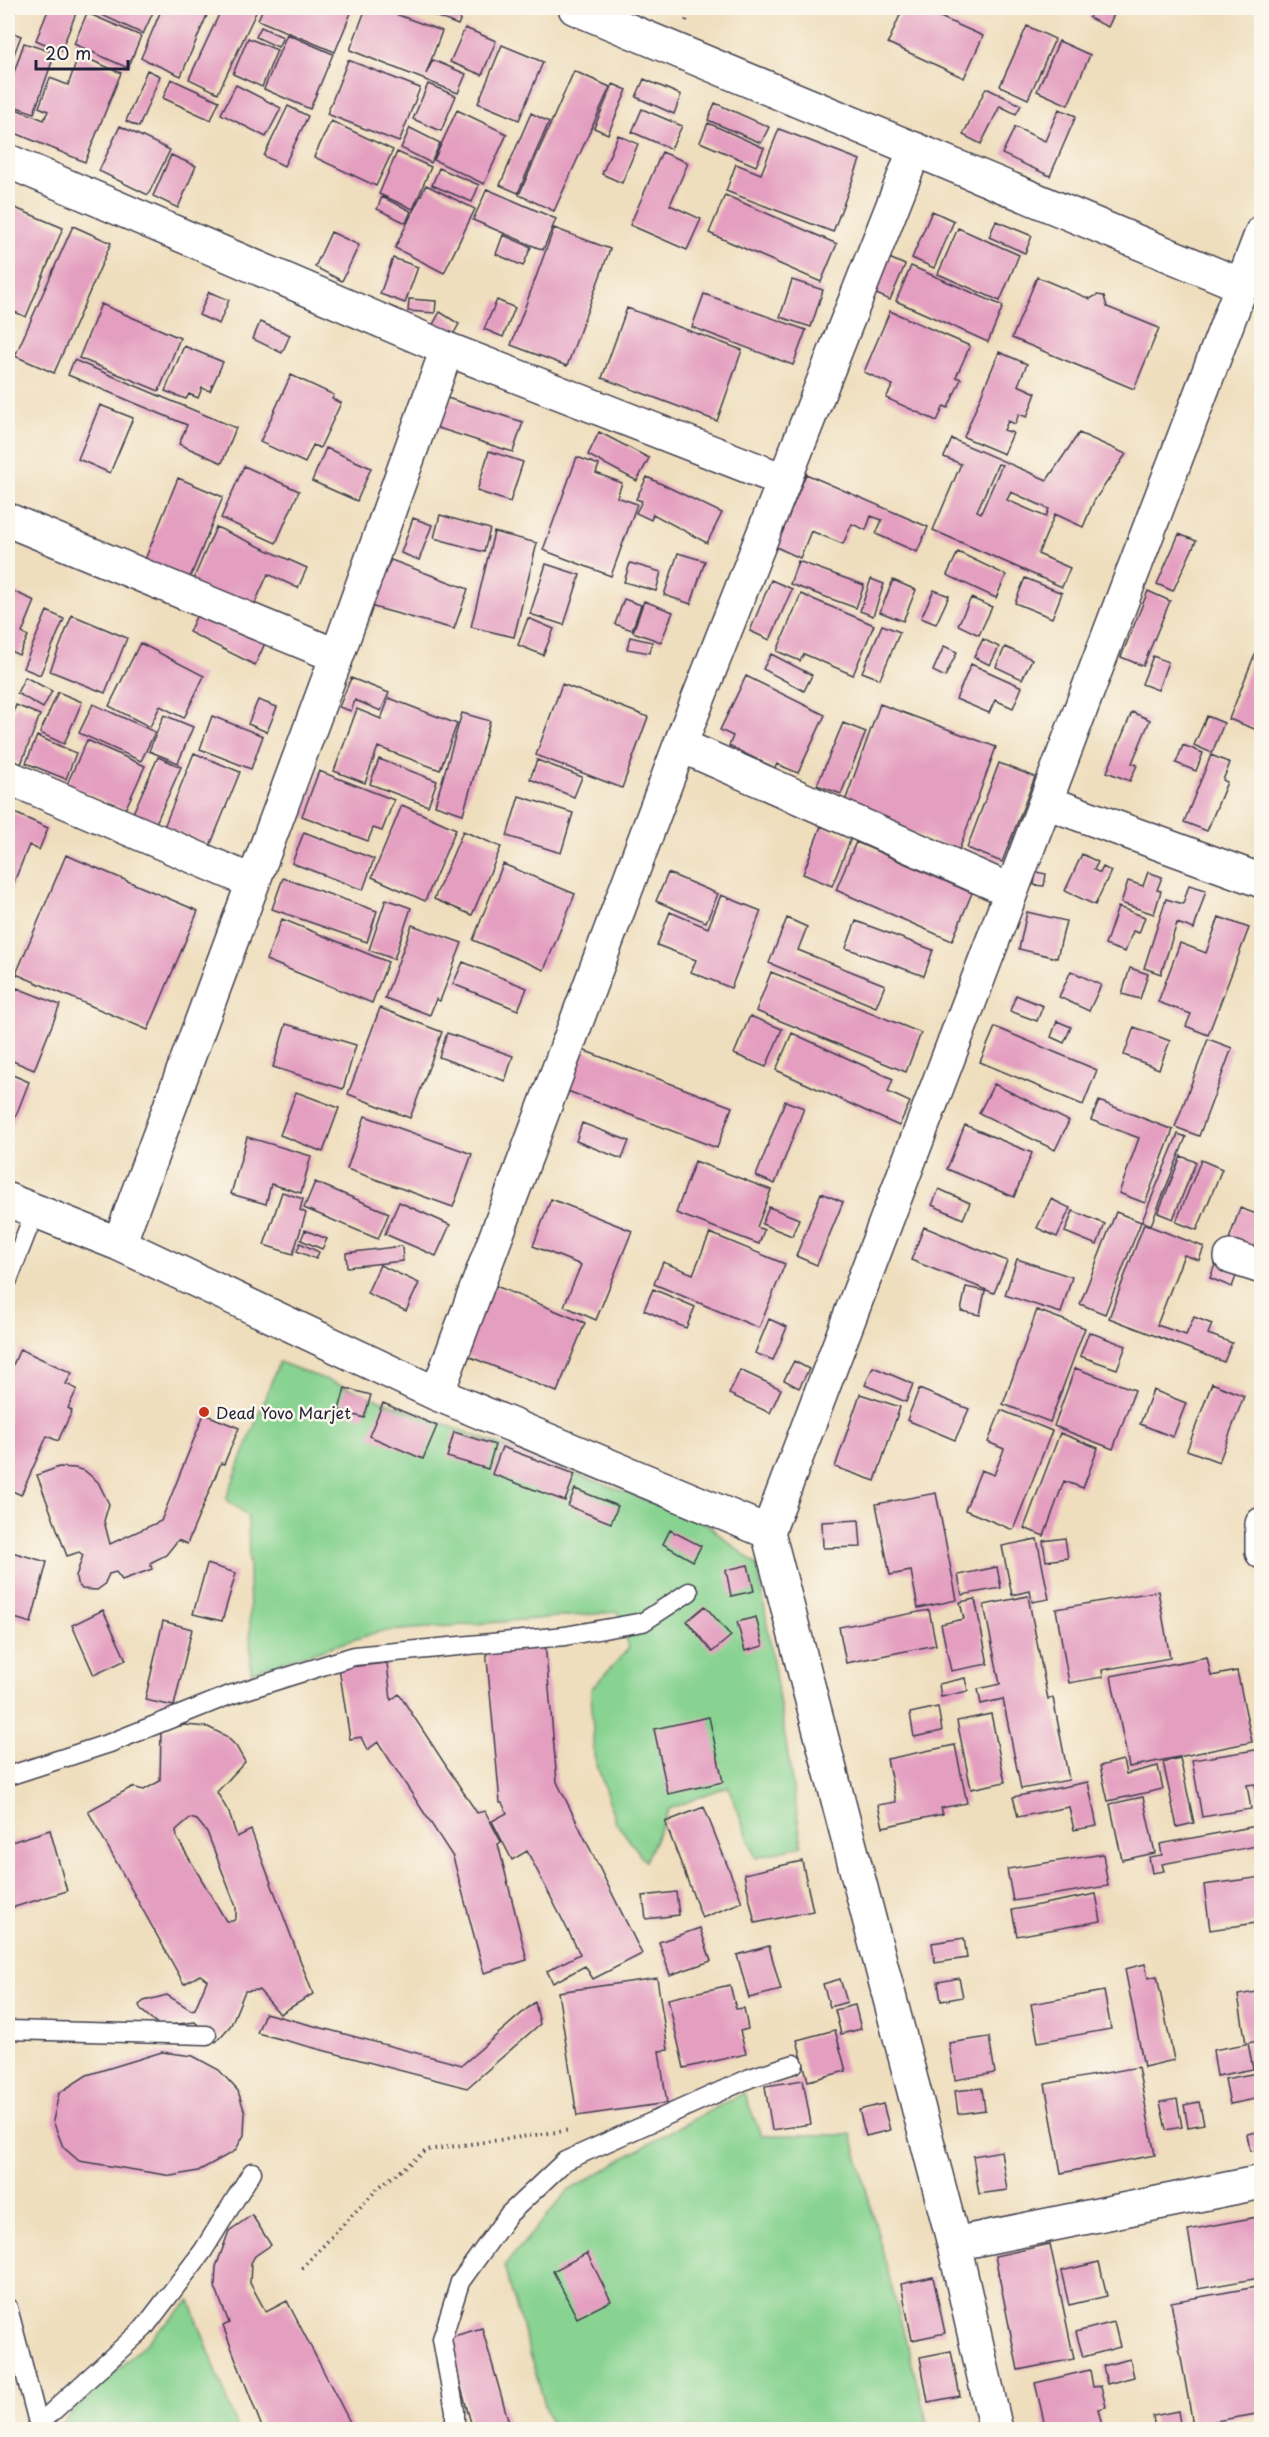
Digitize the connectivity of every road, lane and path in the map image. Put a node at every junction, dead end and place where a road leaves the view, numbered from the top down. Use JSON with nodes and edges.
{"nodes":[{"id":1,"x":575,"y":8,"type":"edge"},
{"id":2,"x":915,"y":149,"type":"junction"},
{"id":3,"x":8,"y":161,"type":"edge"},
{"id":4,"x":1262,"y":232,"type":"edge"},
{"id":5,"x":1241,"y":285,"type":"junction"},
{"id":6,"x":447,"y":349,"type":"junction"},
{"id":7,"x":783,"y":480,"type":"junction"},
{"id":8,"x":8,"y":520,"type":"edge"},
{"id":9,"x":337,"y":656,"type":"junction"},
{"id":10,"x":680,"y":745,"type":"junction"},
{"id":11,"x":8,"y":777,"type":"edge"},
{"id":12,"x":1046,"y":802,"type":"junction"},
{"id":13,"x":1262,"y":881,"type":"edge"},
{"id":14,"x":253,"y":882,"type":"junction"},
{"id":15,"x":1011,"y":891,"type":"junction"},
{"id":16,"x":21,"y":1206,"type":"edge"},
{"id":17,"x":119,"y":1244,"type":"junction"},
{"id":18,"x":8,"y":1280,"type":"edge"},
{"id":19,"x":437,"y":1394,"type":"junction"},
{"id":20,"x":1262,"y":1524,"type":"edge"},
{"id":21,"x":768,"y":1532,"type":"junction"},
{"id":22,"x":1262,"y":1552,"type":"edge"},
{"id":23,"x":689,"y":1592,"type":"dead end"},
{"id":24,"x":8,"y":1776,"type":"edge"},
{"id":25,"x":8,"y":2030,"type":"edge"},
{"id":26,"x":207,"y":2035,"type":"dead end"},
{"id":27,"x":794,"y":2064,"type":"dead end"},
{"id":28,"x":579,"y":2129,"type":"dead end"},
{"id":29,"x":252,"y":2172,"type":"dead end"},
{"id":30,"x":1262,"y":2182,"type":"edge"},
{"id":31,"x":954,"y":2244,"type":"junction"},
{"id":32,"x":302,"y":2268,"type":"dead end"},
{"id":33,"x":8,"y":2308,"type":"edge"},
{"id":34,"x":39,"y":2427,"type":"edge"},
{"id":35,"x":455,"y":2430,"type":"edge"},
{"id":36,"x":996,"y":2430,"type":"edge"}],
"edges":[{"from":1,"to":2,"type":"street"},
{"from":2,"to":5,"type":"street"},
{"from":2,"to":7,"type":"street"},
{"from":3,"to":6,"type":"street"},
{"from":4,"to":5,"type":"street"},
{"from":5,"to":12,"type":"street"},
{"from":6,"to":7,"type":"street"},
{"from":6,"to":9,"type":"street"},
{"from":7,"to":10,"type":"street"},
{"from":8,"to":9,"type":"street"},
{"from":9,"to":14,"type":"street"},
{"from":10,"to":15,"type":"street"},
{"from":10,"to":19,"type":"street"},
{"from":11,"to":14,"type":"street"},
{"from":12,"to":13,"type":"street"},
{"from":12,"to":15,"type":"street"},
{"from":14,"to":17,"type":"street"},
{"from":15,"to":21,"type":"street"},
{"from":16,"to":17,"type":"street"},
{"from":16,"to":18,"type":"lane"},
{"from":17,"to":19,"type":"street"},
{"from":19,"to":21,"type":"street"},
{"from":20,"to":22,"type":"street"},
{"from":21,"to":31,"type":"street"},
{"from":23,"to":24,"type":"lane"},
{"from":25,"to":26,"type":"lane"},
{"from":27,"to":35,"type":"lane"},
{"from":28,"to":32,"type":"path"},
{"from":29,"to":34,"type":"lane"},
{"from":30,"to":31,"type":"street"},
{"from":31,"to":36,"type":"street"},
{"from":33,"to":34,"type":"lane"}]}
